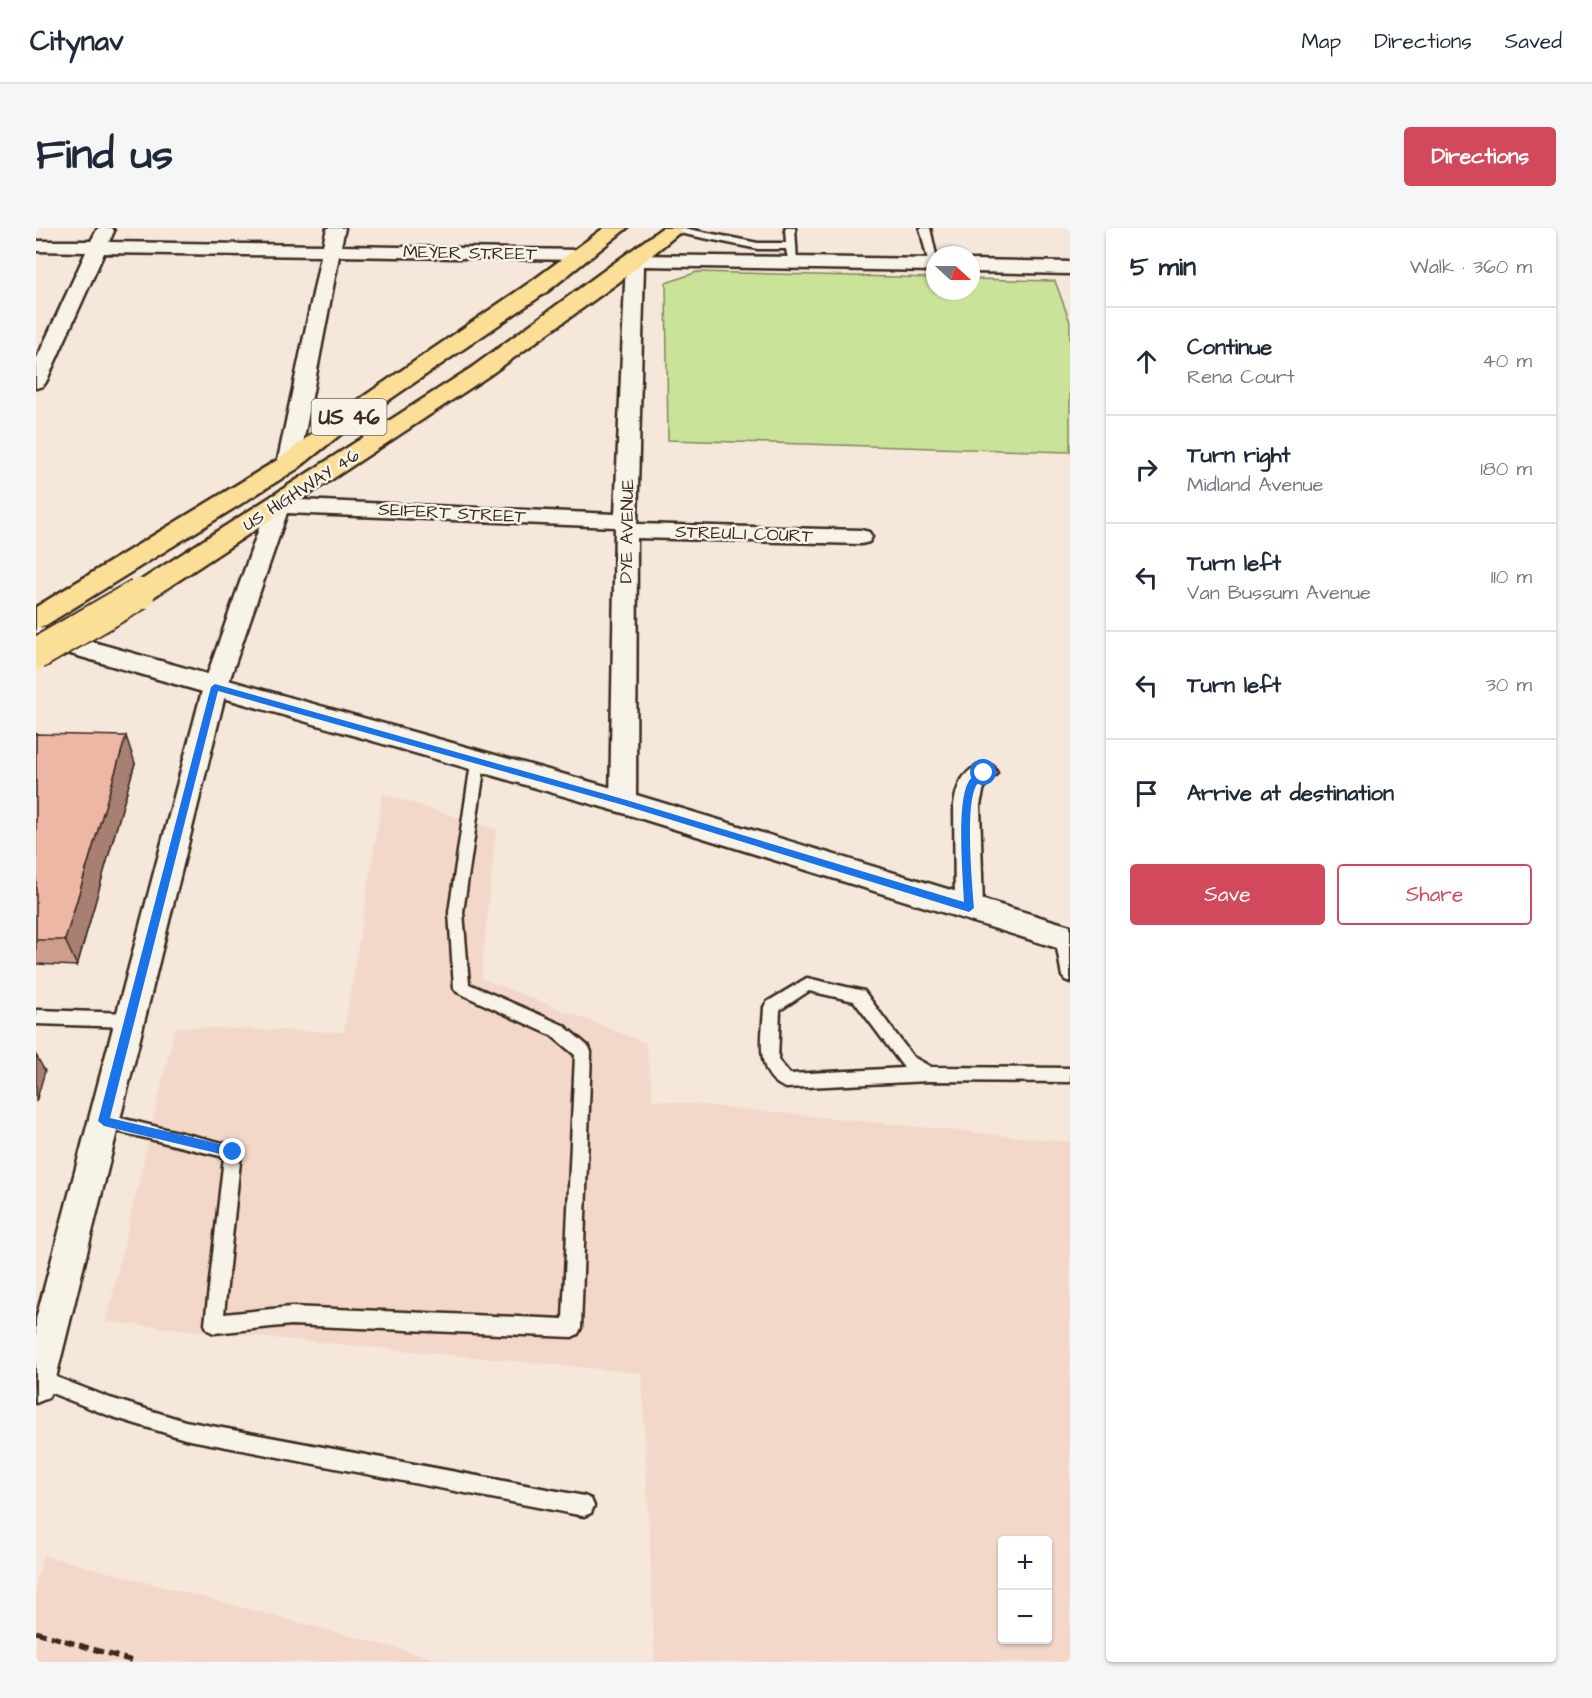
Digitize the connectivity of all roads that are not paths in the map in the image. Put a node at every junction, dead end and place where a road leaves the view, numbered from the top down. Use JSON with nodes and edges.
{"nodes":[{"id":1,"x":106,"y":228,"type":"edge"},
{"id":2,"x":336,"y":228,"type":"edge"},
{"id":3,"x":617,"y":228,"type":"edge"},
{"id":4,"x":674,"y":228,"type":"edge"},
{"id":5,"x":724,"y":228,"type":"edge"},
{"id":6,"x":790,"y":228,"type":"edge"},
{"id":7,"x":925,"y":228,"type":"edge"},
{"id":8,"x":714,"y":237,"type":"junction"},
{"id":9,"x":36,"y":246,"type":"edge"},
{"id":10,"x":930,"y":246,"type":"edge"},
{"id":11,"x":98,"y":247,"type":"junction"},
{"id":12,"x":330,"y":250,"type":"junction"},
{"id":13,"x":791,"y":254,"type":"junction"},
{"id":14,"x":581,"y":255,"type":"junction"},
{"id":15,"x":635,"y":260,"type":"junction"},
{"id":16,"x":926,"y":264,"type":"edge"},
{"id":17,"x":980,"y":266,"type":"edge"},
{"id":18,"x":1070,"y":268,"type":"edge"},
{"id":19,"x":36,"y":382,"type":"edge"},
{"id":20,"x":288,"y":464,"type":"junction"},
{"id":21,"x":278,"y":506,"type":"junction"},
{"id":22,"x":627,"y":526,"type":"junction"},
{"id":23,"x":861,"y":537,"type":"dead end"},
{"id":24,"x":36,"y":619,"type":"edge"},
{"id":25,"x":36,"y":635,"type":"edge"},
{"id":26,"x":36,"y":654,"type":"edge"},
{"id":27,"x":215,"y":687,"type":"junction"},
{"id":28,"x":478,"y":763,"type":"junction"},
{"id":29,"x":984,"y":773,"type":"dead end"},
{"id":30,"x":623,"y":802,"type":"junction"},
{"id":31,"x":969,"y":908,"type":"junction"},
{"id":32,"x":1066,"y":938,"type":"edge"},
{"id":33,"x":1070,"y":976,"type":"edge"},
{"id":34,"x":36,"y":1017,"type":"edge"},
{"id":35,"x":130,"y":1020,"type":"junction"},
{"id":36,"x":929,"y":1074,"type":"junction"},
{"id":37,"x":1070,"y":1075,"type":"edge"},
{"id":38,"x":104,"y":1121,"type":"junction"},
{"id":39,"x":37,"y":1382,"type":"edge"},
{"id":40,"x":584,"y":1506,"type":"dead end"}],
"edges":[{"from":1,"to":11,"type":"street"},
{"from":2,"to":12,"type":"street"},
{"from":3,"to":14,"type":"highway","name":"US HIGHWAY 46","number":"US 46"},
{"from":4,"to":8,"type":"lane"},
{"from":4,"to":15,"type":"highway","name":"US HIGHWAY 46","number":"US 46"},
{"from":5,"to":8,"type":"lane"},
{"from":6,"to":13,"type":"lane"},
{"from":7,"to":10,"type":"lane"},
{"from":8,"to":13,"type":"lane"},
{"from":9,"to":11,"type":"street","name":"MEYER STREET"},
{"from":11,"to":12,"type":"street","name":"MEYER STREET"},
{"from":11,"to":19,"type":"street"},
{"from":12,"to":14,"type":"street","name":"MEYER STREET"},
{"from":12,"to":20,"type":"street"},
{"from":13,"to":15,"type":"street"},
{"from":13,"to":16,"type":"street"},
{"from":14,"to":20,"type":"highway","name":"US HIGHWAY 46","number":"US 46"},
{"from":15,"to":21,"type":"highway","name":"US HIGHWAY 46","number":"US 46"},
{"from":15,"to":22,"type":"street","name":"DYE AVENUE"},
{"from":17,"to":18,"type":"street"},
{"from":20,"to":24,"type":"highway","name":"US HIGHWAY 46","number":"US 46"},
{"from":21,"to":22,"type":"street","name":"SEIFERT STREET"},
{"from":21,"to":26,"type":"highway","name":"US HIGHWAY 46","number":"US 46","bridge":true},
{"from":21,"to":27,"type":"street"},
{"from":22,"to":23,"type":"street","name":"STREULI COURT"},
{"from":22,"to":30,"type":"street","name":"DYE AVENUE"},
{"from":25,"to":27,"type":"street"},
{"from":27,"to":28,"type":"street"},
{"from":27,"to":35,"type":"street"},
{"from":28,"to":30,"type":"street"},
{"from":28,"to":38,"type":"lane"},
{"from":29,"to":31,"type":"street"},
{"from":30,"to":31,"type":"street"},
{"from":31,"to":32,"type":"street"},
{"from":32,"to":33,"type":"lane"},
{"from":34,"to":35,"type":"lane"},
{"from":35,"to":38,"type":"street"},
{"from":36,"to":36,"type":"lane"},
{"from":36,"to":37,"type":"lane"},
{"from":38,"to":39,"type":"street"},
{"from":39,"to":40,"type":"lane"}]}
